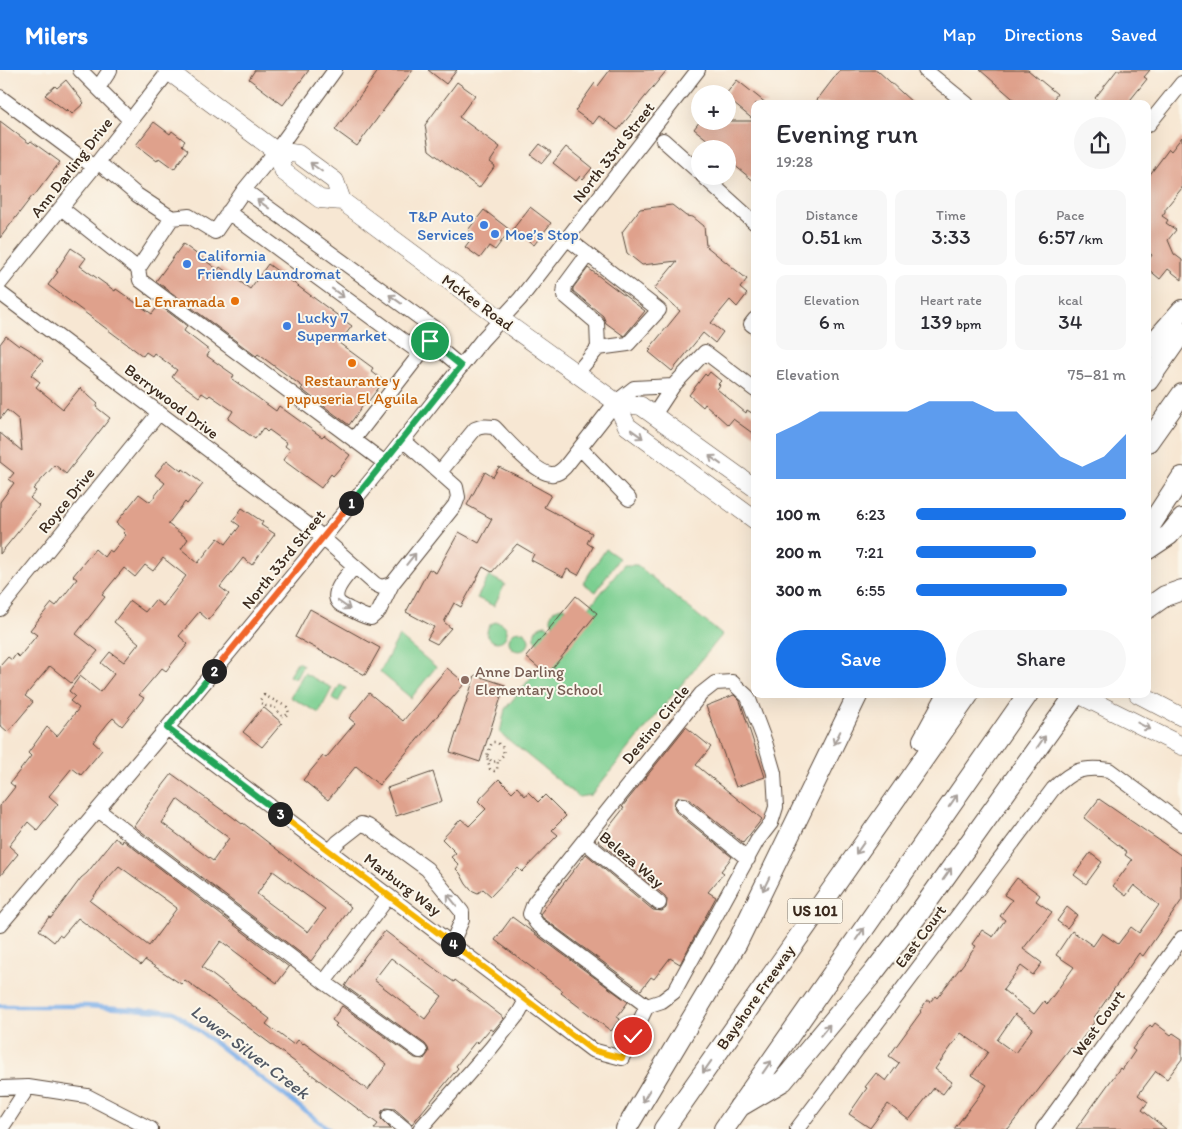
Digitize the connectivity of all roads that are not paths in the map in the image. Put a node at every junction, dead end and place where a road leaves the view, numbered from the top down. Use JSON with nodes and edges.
{"nodes":[{"id":1,"x":80,"y":70,"type":"edge"},
{"id":2,"x":110,"y":70,"type":"edge"},
{"id":3,"x":335,"y":70,"type":"edge"},
{"id":4,"x":698,"y":70,"type":"edge"},
{"id":5,"x":925,"y":70,"type":"edge"},
{"id":6,"x":168,"y":71,"type":"edge"},
{"id":7,"x":1182,"y":83,"type":"edge"},
{"id":8,"x":98,"y":88,"type":"junction"},
{"id":9,"x":0,"y":97,"type":"edge"},
{"id":10,"x":961,"y":100,"type":"edge"},
{"id":11,"x":130,"y":120,"type":"junction"},
{"id":12,"x":1151,"y":121,"type":"edge"},
{"id":13,"x":663,"y":140,"type":"dead end"},
{"id":14,"x":276,"y":152,"type":"junction"},
{"id":15,"x":96,"y":165,"type":"junction"},
{"id":16,"x":691,"y":165,"type":"edge"},
{"id":17,"x":713,"y":185,"type":"edge"},
{"id":18,"x":244,"y":190,"type":"junction"},
{"id":19,"x":61,"y":208,"type":"junction"},
{"id":20,"x":228,"y":212,"type":"junction"},
{"id":21,"x":172,"y":218,"type":"junction"},
{"id":22,"x":751,"y":220,"type":"edge"},
{"id":23,"x":568,"y":238,"type":"junction"},
{"id":24,"x":588,"y":254,"type":"junction"},
{"id":25,"x":138,"y":269,"type":"junction"},
{"id":26,"x":0,"y":283,"type":"edge"},
{"id":27,"x":0,"y":292,"type":"edge"},
{"id":28,"x":1182,"y":310,"type":"edge"},
{"id":29,"x":502,"y":320,"type":"junction"},
{"id":30,"x":1182,"y":332,"type":"edge"},
{"id":31,"x":430,"y":341,"type":"junction"},
{"id":32,"x":1151,"y":346,"type":"edge"},
{"id":33,"x":598,"y":348,"type":"junction"},
{"id":34,"x":420,"y":354,"type":"junction"},
{"id":35,"x":461,"y":366,"type":"junction"},
{"id":36,"x":577,"y":373,"type":"junction"},
{"id":37,"x":1151,"y":377,"type":"edge"},
{"id":38,"x":673,"y":386,"type":"junction"},
{"id":39,"x":751,"y":387,"type":"edge"},
{"id":40,"x":1182,"y":394,"type":"edge"},
{"id":41,"x":616,"y":402,"type":"junction"},
{"id":42,"x":159,"y":414,"type":"junction"},
{"id":43,"x":654,"y":415,"type":"junction"},
{"id":44,"x":1151,"y":438,"type":"edge"},
{"id":45,"x":354,"y":439,"type":"junction"},
{"id":46,"x":403,"y":440,"type":"junction"},
{"id":47,"x":580,"y":448,"type":"junction"},
{"id":48,"x":385,"y":463,"type":"junction"},
{"id":49,"x":440,"y":472,"type":"junction"},
{"id":50,"x":1182,"y":477,"type":"edge"},
{"id":51,"x":751,"y":485,"type":"edge"},
{"id":52,"x":629,"y":499,"type":"dead end"},
{"id":53,"x":751,"y":517,"type":"edge"},
{"id":54,"x":1182,"y":519,"type":"edge"},
{"id":55,"x":1151,"y":524,"type":"edge"},
{"id":56,"x":324,"y":536,"type":"junction"},
{"id":57,"x":1151,"y":547,"type":"edge"},
{"id":58,"x":356,"y":566,"type":"junction"},
{"id":59,"x":392,"y":584,"type":"junction"},
{"id":60,"x":1182,"y":590,"type":"edge"},
{"id":61,"x":1151,"y":606,"type":"edge"},
{"id":62,"x":0,"y":609,"type":"edge"},
{"id":63,"x":856,"y":698,"type":"edge"},
{"id":64,"x":946,"y":698,"type":"edge"},
{"id":65,"x":966,"y":698,"type":"edge"},
{"id":66,"x":1025,"y":698,"type":"edge"},
{"id":67,"x":1074,"y":698,"type":"edge"},
{"id":68,"x":1086,"y":698,"type":"edge"},
{"id":69,"x":1146,"y":698,"type":"edge"},
{"id":70,"x":1182,"y":717,"type":"edge"},
{"id":71,"x":167,"y":728,"type":"junction"},
{"id":72,"x":1182,"y":746,"type":"edge"},
{"id":73,"x":682,"y":805,"type":"dead end"},
{"id":74,"x":98,"y":810,"type":"junction"},
{"id":75,"x":882,"y":816,"type":"junction"},
{"id":76,"x":1182,"y":824,"type":"edge"},
{"id":77,"x":584,"y":841,"type":"junction"},
{"id":78,"x":330,"y":851,"type":"junction"},
{"id":79,"x":748,"y":858,"type":"junction"},
{"id":80,"x":389,"y":896,"type":"junction"},
{"id":81,"x":658,"y":903,"type":"dead end"},
{"id":82,"x":0,"y":925,"type":"edge"},
{"id":83,"x":1182,"y":938,"type":"edge"},
{"id":84,"x":452,"y":943,"type":"junction"},
{"id":85,"x":324,"y":982,"type":"junction"},
{"id":86,"x":526,"y":1000,"type":"junction"},
{"id":87,"x":647,"y":1006,"type":"junction"},
{"id":88,"x":420,"y":1051,"type":"dead end"},
{"id":89,"x":28,"y":1087,"type":"junction"},
{"id":90,"x":0,"y":1088,"type":"edge"},
{"id":91,"x":739,"y":1107,"type":"junction"},
{"id":92,"x":389,"y":1116,"type":"dead end"},
{"id":93,"x":1,"y":1129,"type":"edge"},
{"id":94,"x":151,"y":1129,"type":"edge"},
{"id":95,"x":405,"y":1129,"type":"edge"},
{"id":96,"x":420,"y":1129,"type":"edge"},
{"id":97,"x":626,"y":1129,"type":"edge"},
{"id":98,"x":664,"y":1129,"type":"edge"},
{"id":99,"x":724,"y":1129,"type":"edge"},
{"id":100,"x":797,"y":1129,"type":"edge"},
{"id":101,"x":1043,"y":1129,"type":"edge"}],
"edges":[{"from":1,"to":8,"type":"street"},
{"from":2,"to":8,"type":"street"},
{"from":3,"to":14,"type":"street"},
{"from":4,"to":23,"type":"street","name":"North 33rd Street"},
{"from":5,"to":10,"type":"street"},
{"from":6,"to":11,"type":"street","name":"Ann Darling Drive"},
{"from":6,"to":14,"type":"main road","name":"McKee Road"},
{"from":7,"to":12,"type":"street"},
{"from":8,"to":11,"type":"street"},
{"from":9,"to":15,"type":"street"},
{"from":11,"to":15,"type":"street","name":"Ann Darling Drive"},
{"from":13,"to":16,"type":"street"},
{"from":14,"to":18,"type":"street"},
{"from":14,"to":29,"type":"main road","name":"McKee Road"},
{"from":15,"to":19,"type":"street","name":"Ann Darling Drive"},
{"from":15,"to":21,"type":"street"},
{"from":17,"to":22,"type":"street"},
{"from":18,"to":20,"type":"street"},
{"from":31,"to":18,"type":"street","one_way":true},
{"from":19,"to":25,"type":"street"},
{"from":19,"to":26,"type":"street","name":"Ann Darling Drive"},
{"from":20,"to":21,"type":"street"},
{"from":20,"to":34,"type":"street","one_way":true},
{"from":21,"to":25,"type":"street"},
{"from":23,"to":24,"type":"street"},
{"from":23,"to":29,"type":"street","name":"North 33rd Street"},
{"from":24,"to":33,"type":"street"},
{"from":24,"to":33,"type":"street"},
{"from":25,"to":45,"type":"street"},
{"from":27,"to":42,"type":"street","name":"Berrywood Drive"},
{"from":28,"to":32,"type":"highway"},
{"from":29,"to":35,"type":"street","name":"North 33rd Street"},
{"from":29,"to":36,"type":"main road","name":"McKee Road"},
{"from":30,"to":37,"type":"highway"},
{"from":31,"to":34,"type":"street"},
{"from":31,"to":35,"type":"street"},
{"from":33,"to":36,"type":"street"},
{"from":34,"to":45,"type":"street"},
{"from":35,"to":46,"type":"street","name":"North 33rd Street"},
{"from":36,"to":41,"type":"main road","name":"McKee Road"},
{"from":38,"to":39,"type":"street"},
{"from":38,"to":41,"type":"street"},
{"from":38,"to":43,"type":"street"},
{"from":40,"to":44,"type":"highway"},
{"from":41,"to":43,"type":"main road","name":"McKee Road"},
{"from":41,"to":47,"type":"street"},
{"from":41,"to":53,"type":"main road","name":"McKee Road","one_way":true},
{"from":42,"to":56,"type":"street","name":"Berrywood Drive"},
{"from":42,"to":62,"type":"street","name":"Royce Drive"},
{"from":51,"to":43,"type":"main road","name":"McKee Road","one_way":true},
{"from":45,"to":48,"type":"street"},
{"from":46,"to":48,"type":"street","name":"North 33rd Street"},
{"from":46,"to":49,"type":"street"},
{"from":47,"to":49,"type":"street"},
{"from":47,"to":52,"type":"street"},
{"from":48,"to":56,"type":"street","name":"North 33rd Street"},
{"from":59,"to":49,"type":"street","one_way":true},
{"from":50,"to":55,"type":"highway"},
{"from":54,"to":57,"type":"highway"},
{"from":56,"to":58,"type":"street","name":"Berrywood Drive"},
{"from":56,"to":71,"type":"street","name":"North 33rd Street"},
{"from":58,"to":59,"type":"street","name":"Berrywood Drive"},
{"from":58,"to":59,"type":"street","one_way":true},
{"from":60,"to":61,"type":"highway"},
{"from":63,"to":97,"type":"highway","one_way":true},
{"from":64,"to":75,"type":"highway"},
{"from":65,"to":75,"type":"highway","name":"Bayshore Freeway","number":"US 101"},
{"from":91,"to":66,"type":"highway","number":"US 101","one_way":true},
{"from":91,"to":67,"type":"highway","one_way":true},
{"from":68,"to":72,"type":"main road","one_way":true},
{"from":69,"to":70,"type":"main road"},
{"from":71,"to":74,"type":"street","name":"North 33rd Street"},
{"from":71,"to":78,"type":"street","name":"Marburg Way"},
{"from":73,"to":79,"type":"street"},
{"from":74,"to":82,"type":"street","name":"North 33rd Street"},
{"from":74,"to":85,"type":"street"},
{"from":75,"to":98,"type":"highway","name":"Bayshore Freeway","number":"US 101","one_way":true},
{"from":76,"to":100,"type":"street","name":"East Court"},
{"from":77,"to":79,"type":"street","name":"Destino Circle"},
{"from":77,"to":81,"type":"street","name":"Beleza Way"},
{"from":77,"to":87,"type":"street","name":"Destino Circle"},
{"from":78,"to":80,"type":"street","name":"Marburg Way"},
{"from":84,"to":78,"type":"street","one_way":true},
{"from":79,"to":87,"type":"street","name":"Destino Circle"},
{"from":80,"to":84,"type":"street","name":"Marburg Way"},
{"from":80,"to":85,"type":"street"},
{"from":83,"to":101,"type":"street","name":"West Court"},
{"from":84,"to":86,"type":"street","name":"Marburg Way"},
{"from":85,"to":88,"type":"street"},
{"from":86,"to":87,"type":"street","name":"Marburg Way"},
{"from":86,"to":96,"type":"street"},
{"from":89,"to":90,"type":"street"},
{"from":89,"to":93,"type":"street"},
{"from":89,"to":94,"type":"street"},
{"from":91,"to":99,"type":"highway","number":"US 101"},
{"from":92,"to":95,"type":"street"}]}
